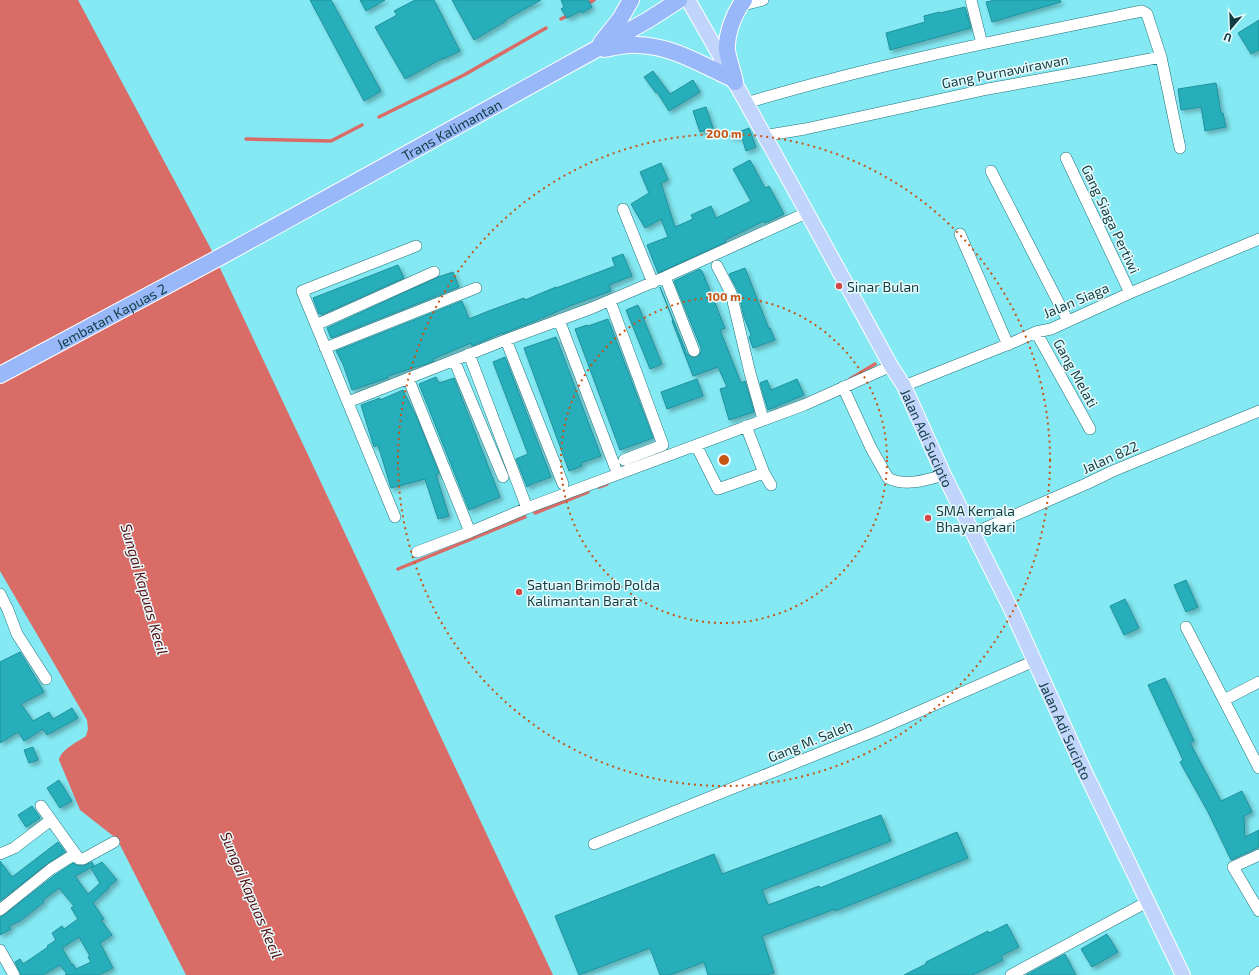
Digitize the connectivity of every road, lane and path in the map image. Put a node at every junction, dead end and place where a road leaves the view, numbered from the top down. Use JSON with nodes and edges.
{"nodes":[{"id":1,"x":631,"y":0,"type":"edge"},
{"id":2,"x":679,"y":0,"type":"edge"},
{"id":3,"x":688,"y":0,"type":"edge"},
{"id":4,"x":763,"y":0,"type":"edge"},
{"id":5,"x":971,"y":0,"type":"edge"},
{"id":6,"x":742,"y":3,"type":"edge"},
{"id":7,"x":982,"y":44,"type":"junction"},
{"id":8,"x":593,"y":52,"type":"junction"},
{"id":9,"x":1161,"y":57,"type":"junction"},
{"id":10,"x":734,"y":80,"type":"junction"},
{"id":11,"x":746,"y":103,"type":"junction"},
{"id":12,"x":763,"y":136,"type":"junction"},
{"id":13,"x":1180,"y":148,"type":"dead end"},
{"id":14,"x":1066,"y":158,"type":"dead end"},
{"id":15,"x":991,"y":171,"type":"dead end"},
{"id":16,"x":623,"y":209,"type":"dead end"},
{"id":17,"x":806,"y":213,"type":"junction"},
{"id":18,"x":960,"y":234,"type":"dead end"},
{"id":19,"x":1259,"y":238,"type":"edge"},
{"id":20,"x":416,"y":246,"type":"dead end"},
{"id":21,"x":222,"y":256,"type":"joint"},
{"id":22,"x":717,"y":266,"type":"dead end"},
{"id":23,"x":434,"y":272,"type":"dead end"},
{"id":24,"x":665,"y":277,"type":"junction"},
{"id":25,"x":653,"y":283,"type":"junction"},
{"id":26,"x":476,"y":288,"type":"dead end"},
{"id":27,"x":1130,"y":293,"type":"junction"},
{"id":28,"x":610,"y":301,"type":"junction"},
{"id":29,"x":559,"y":320,"type":"junction"},
{"id":30,"x":1068,"y":321,"type":"junction"},
{"id":31,"x":316,"y":325,"type":"junction"},
{"id":32,"x":1036,"y":332,"type":"junction"},
{"id":33,"x":506,"y":340,"type":"junction"},
{"id":34,"x":1008,"y":345,"type":"junction"},
{"id":35,"x":325,"y":348,"type":"junction"},
{"id":36,"x":694,"y":352,"type":"dead end"},
{"id":37,"x":469,"y":354,"type":"junction"},
{"id":38,"x":454,"y":360,"type":"junction"},
{"id":39,"x":891,"y":366,"type":"junction"},
{"id":40,"x":0,"y":375,"type":"edge"},
{"id":41,"x":408,"y":378,"type":"junction"},
{"id":42,"x":904,"y":386,"type":"junction"},
{"id":43,"x":843,"y":387,"type":"junction"},
{"id":44,"x":348,"y":402,"type":"junction"},
{"id":45,"x":1259,"y":412,"type":"edge"},
{"id":46,"x":763,"y":419,"type":"junction"},
{"id":47,"x":746,"y":426,"type":"junction"},
{"id":48,"x":1090,"y":429,"type":"dead end"},
{"id":49,"x":696,"y":445,"type":"junction"},
{"id":50,"x":764,"y":474,"type":"junction"},
{"id":51,"x":944,"y":475,"type":"junction"},
{"id":52,"x":503,"y":477,"type":"dead end"},
{"id":53,"x":563,"y":484,"type":"dead end"},
{"id":54,"x":771,"y":485,"type":"dead end"},
{"id":55,"x":528,"y":508,"type":"junction"},
{"id":56,"x":394,"y":517,"type":"dead end"},
{"id":57,"x":470,"y":532,"type":"junction"},
{"id":58,"x":974,"y":533,"type":"junction"},
{"id":59,"x":417,"y":552,"type":"dead end"},
{"id":60,"x":0,"y":594,"type":"edge"},
{"id":61,"x":1186,"y":626,"type":"dead end"},
{"id":62,"x":1034,"y":661,"type":"junction"},
{"id":63,"x":46,"y":679,"type":"dead end"},
{"id":64,"x":1259,"y":682,"type":"edge"},
{"id":65,"x":1224,"y":700,"type":"junction"},
{"id":66,"x":1259,"y":768,"type":"edge"},
{"id":67,"x":41,"y":806,"type":"dead end"},
{"id":68,"x":51,"y":820,"type":"junction"},
{"id":69,"x":114,"y":842,"type":"dead end"},
{"id":70,"x":594,"y":844,"type":"dead end"},
{"id":71,"x":0,"y":854,"type":"edge"},
{"id":72,"x":75,"y":854,"type":"junction"},
{"id":73,"x":1259,"y":855,"type":"edge"},
{"id":74,"x":1147,"y":902,"type":"junction"},
{"id":75,"x":0,"y":910,"type":"edge"},
{"id":76,"x":1259,"y":911,"type":"edge"},
{"id":77,"x":0,"y":950,"type":"edge"},
{"id":78,"x":4,"y":965,"type":"edge"},
{"id":79,"x":1259,"y":972,"type":"edge"},
{"id":80,"x":14,"y":975,"type":"edge"},
{"id":81,"x":1010,"y":975,"type":"edge"},
{"id":82,"x":1183,"y":975,"type":"edge"},
{"id":83,"x":1255,"y":975,"type":"edge"}],
"edges":[{"from":1,"to":8,"type":"highway"},
{"from":2,"to":8,"type":"highway","name":"Trans Kalimantan"},
{"from":3,"to":10,"type":"main road","name":"Jalan Adi Sucipto"},
{"from":4,"to":6,"type":"street"},
{"from":5,"to":7,"type":"street"},
{"from":6,"to":10,"type":"highway"},
{"from":7,"to":9,"type":"street"},
{"from":7,"to":11,"type":"street"},
{"from":8,"to":10,"type":"highway"},
{"from":8,"to":21,"type":"highway","name":"Trans Kalimantan"},
{"from":9,"to":12,"type":"street","name":"Gang Purnawirawan"},
{"from":9,"to":13,"type":"street"},
{"from":10,"to":11,"type":"main road","name":"Jalan Adi Sucipto"},
{"from":11,"to":12,"type":"main road","name":"Jalan Adi Sucipto"},
{"from":12,"to":17,"type":"main road","name":"Jalan Adi Sucipto"},
{"from":14,"to":27,"type":"street","name":"Gang Siaga Pertiwi"},
{"from":15,"to":30,"type":"street"},
{"from":16,"to":25,"type":"street"},
{"from":17,"to":24,"type":"street"},
{"from":17,"to":39,"type":"main road","name":"Jalan Adi Sucipto"},
{"from":18,"to":34,"type":"street"},
{"from":19,"to":27,"type":"street","name":"Jalan Siaga"},
{"from":20,"to":31,"type":"street"},
{"from":21,"to":40,"type":"highway","name":"Jembatan Kapuas 2"},
{"from":22,"to":46,"type":"street"},
{"from":23,"to":31,"type":"street"},
{"from":24,"to":25,"type":"street"},
{"from":24,"to":36,"type":"street"},
{"from":25,"to":28,"type":"street"},
{"from":26,"to":35,"type":"street"},
{"from":27,"to":30,"type":"street","name":"Jalan Siaga"},
{"from":28,"to":29,"type":"street"},
{"from":28,"to":29,"type":"street"},
{"from":29,"to":33,"type":"street"},
{"from":30,"to":32,"type":"street","name":"Jalan Siaga"},
{"from":31,"to":35,"type":"street"},
{"from":32,"to":34,"type":"street","name":"Jalan Siaga"},
{"from":32,"to":48,"type":"street","name":"Gang Melati"},
{"from":33,"to":37,"type":"street"},
{"from":33,"to":53,"type":"street"},
{"from":34,"to":42,"type":"street","name":"Jalan Siaga"},
{"from":35,"to":44,"type":"street"},
{"from":37,"to":38,"type":"street"},
{"from":37,"to":55,"type":"street"},
{"from":38,"to":41,"type":"street"},
{"from":38,"to":52,"type":"street"},
{"from":39,"to":42,"type":"main road","name":"Jalan Adi Sucipto"},
{"from":39,"to":43,"type":"street"},
{"from":41,"to":44,"type":"street"},
{"from":41,"to":57,"type":"street"},
{"from":42,"to":51,"type":"main road","name":"Jalan Adi Sucipto"},
{"from":43,"to":46,"type":"street"},
{"from":43,"to":51,"type":"street"},
{"from":44,"to":56,"type":"street"},
{"from":45,"to":58,"type":"street","name":"Jalan 822"},
{"from":46,"to":47,"type":"street"},
{"from":47,"to":49,"type":"street"},
{"from":47,"to":50,"type":"street"},
{"from":49,"to":50,"type":"street"},
{"from":49,"to":55,"type":"street"},
{"from":50,"to":54,"type":"street"},
{"from":51,"to":58,"type":"main road","name":"Jalan Adi Sucipto"},
{"from":55,"to":57,"type":"street"},
{"from":57,"to":59,"type":"street"},
{"from":58,"to":62,"type":"main road","name":"Jalan Adi Sucipto"},
{"from":60,"to":63,"type":"street"},
{"from":61,"to":65,"type":"street"},
{"from":62,"to":70,"type":"street","name":"Gang M. Saleh"},
{"from":62,"to":74,"type":"main road","name":"Jalan Adi Sucipto"},
{"from":64,"to":65,"type":"street"},
{"from":65,"to":66,"type":"street"},
{"from":67,"to":68,"type":"street"},
{"from":68,"to":71,"type":"street"},
{"from":68,"to":72,"type":"street"},
{"from":69,"to":72,"type":"street"},
{"from":72,"to":75,"type":"street"},
{"from":73,"to":76,"type":"street"},
{"from":74,"to":81,"type":"street"},
{"from":74,"to":82,"type":"main road","name":"Jalan Adi Sucipto"},
{"from":77,"to":78,"type":"street"},
{"from":78,"to":80,"type":"street"},
{"from":79,"to":83,"type":"street"}]}
